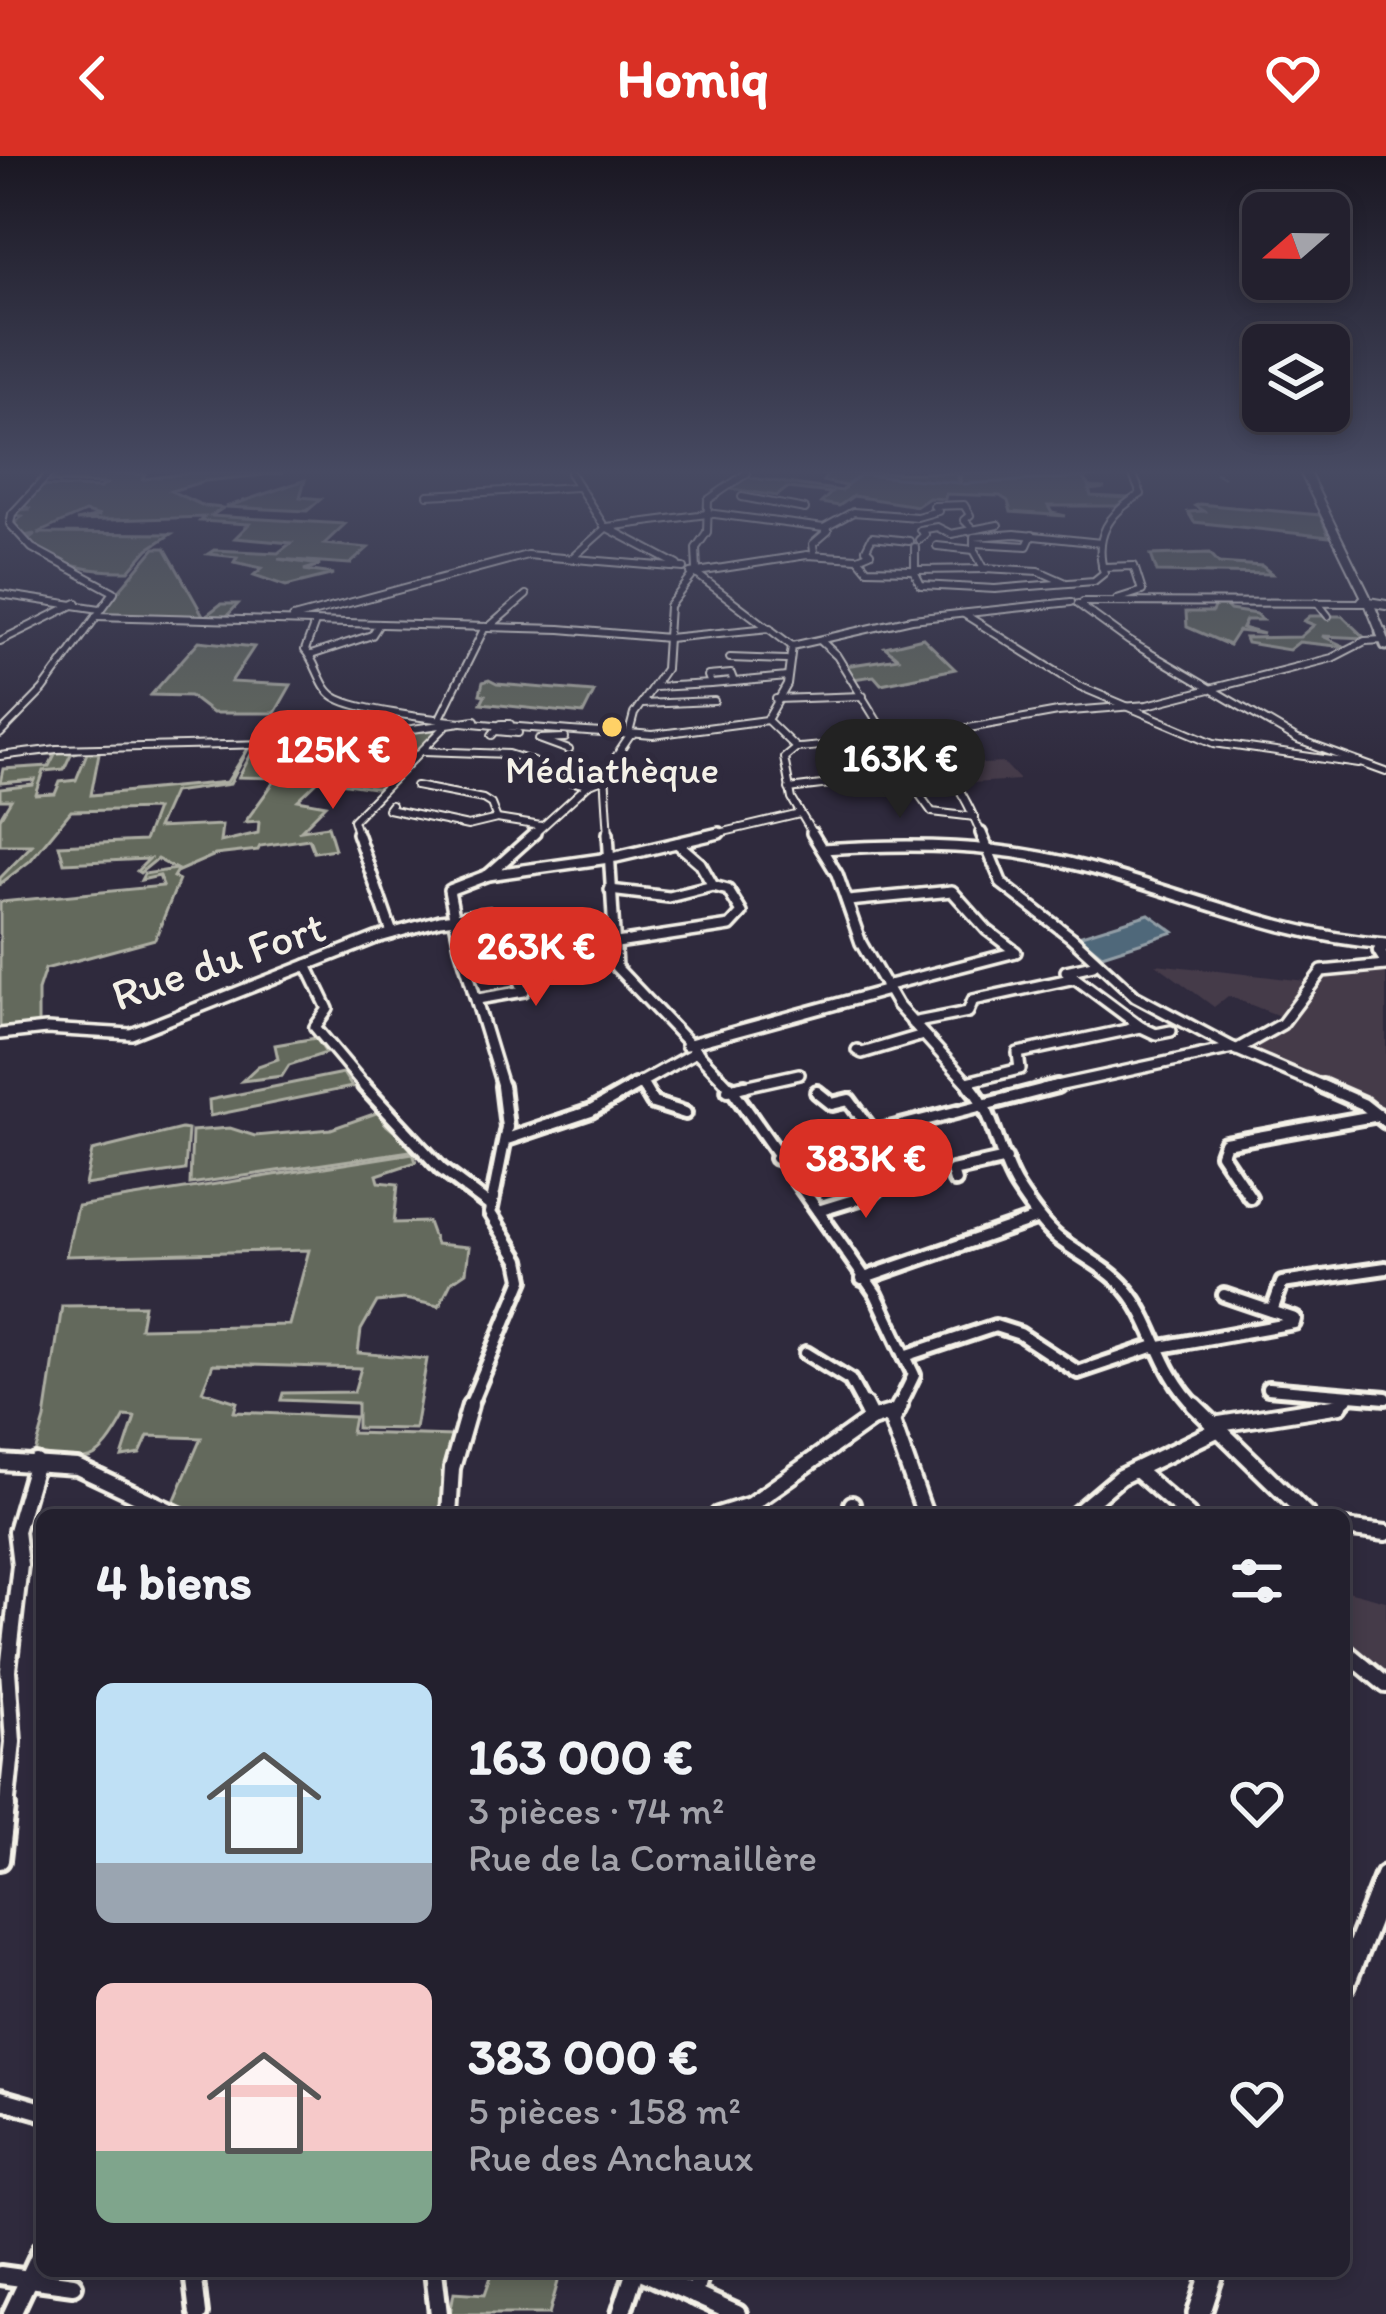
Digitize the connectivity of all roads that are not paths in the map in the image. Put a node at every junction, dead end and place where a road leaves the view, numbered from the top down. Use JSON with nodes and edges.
{"nodes":[{"id":1,"x":696,"y":573,"type":"edge"},
{"id":2,"x":86,"y":574,"type":"edge"},
{"id":3,"x":457,"y":574,"type":"edge"},
{"id":4,"x":697,"y":574,"type":"edge"},
{"id":5,"x":916,"y":574,"type":"edge"},
{"id":6,"x":1041,"y":574,"type":"edge"},
{"id":7,"x":1102,"y":574,"type":"edge"},
{"id":8,"x":1137,"y":574,"type":"edge"},
{"id":9,"x":1357,"y":574,"type":"edge"},
{"id":10,"x":1072,"y":586,"type":"junction"},
{"id":11,"x":0,"y":594,"type":"edge"},
{"id":12,"x":526,"y":595,"type":"dead end"},
{"id":13,"x":1076,"y":602,"type":"junction"},
{"id":14,"x":1118,"y":602,"type":"junction"},
{"id":15,"x":1317,"y":602,"type":"junction"},
{"id":16,"x":1372,"y":602,"type":"edge"},
{"id":17,"x":77,"y":603,"type":"junction"},
{"id":18,"x":98,"y":613,"type":"junction"},
{"id":19,"x":985,"y":613,"type":"junction"},
{"id":20,"x":964,"y":614,"type":"junction"},
{"id":21,"x":1328,"y":616,"type":"dead end"},
{"id":22,"x":278,"y":622,"type":"junction"},
{"id":23,"x":315,"y":622,"type":"junction"},
{"id":24,"x":379,"y":624,"type":"junction"},
{"id":25,"x":487,"y":627,"type":"junction"},
{"id":26,"x":770,"y":628,"type":"junction"},
{"id":27,"x":988,"y":628,"type":"junction"},
{"id":28,"x":668,"y":638,"type":"junction"},
{"id":29,"x":0,"y":641,"type":"edge"},
{"id":30,"x":821,"y":641,"type":"junction"},
{"id":31,"x":1385,"y":642,"type":"edge"},
{"id":32,"x":793,"y":646,"type":"junction"},
{"id":33,"x":310,"y":655,"type":"junction"},
{"id":34,"x":730,"y":658,"type":"dead end"},
{"id":35,"x":786,"y":660,"type":"junction"},
{"id":36,"x":787,"y":677,"type":"junction"},
{"id":37,"x":693,"y":686,"type":"junction"},
{"id":38,"x":654,"y":687,"type":"junction"},
{"id":39,"x":1213,"y":688,"type":"junction"},
{"id":40,"x":862,"y":696,"type":"junction"},
{"id":41,"x":776,"y":699,"type":"junction"},
{"id":42,"x":714,"y":701,"type":"dead end"},
{"id":43,"x":642,"y":704,"type":"junction"},
{"id":44,"x":697,"y":704,"type":"junction"},
{"id":45,"x":1122,"y":706,"type":"junction"},
{"id":46,"x":441,"y":716,"type":"junction"},
{"id":47,"x":475,"y":720,"type":"junction"},
{"id":48,"x":767,"y":720,"type":"junction"},
{"id":49,"x":290,"y":727,"type":"dead end"},
{"id":50,"x":445,"y":727,"type":"junction"},
{"id":51,"x":520,"y":729,"type":"junction"},
{"id":52,"x":494,"y":733,"type":"dead end"},
{"id":53,"x":0,"y":734,"type":"edge"},
{"id":54,"x":629,"y":734,"type":"junction"},
{"id":55,"x":348,"y":736,"type":"junction"},
{"id":56,"x":566,"y":739,"type":"junction"},
{"id":57,"x":908,"y":739,"type":"junction"},
{"id":58,"x":796,"y":748,"type":"junction"},
{"id":59,"x":424,"y":751,"type":"junction"},
{"id":60,"x":0,"y":756,"type":"edge"},
{"id":61,"x":1359,"y":764,"type":"junction"},
{"id":62,"x":938,"y":767,"type":"junction"},
{"id":63,"x":1386,"y":772,"type":"edge"},
{"id":64,"x":605,"y":778,"type":"junction"},
{"id":65,"x":949,"y":781,"type":"junction"},
{"id":66,"x":588,"y":785,"type":"junction"},
{"id":67,"x":416,"y":786,"type":"dead end"},
{"id":68,"x":789,"y":789,"type":"junction"},
{"id":69,"x":391,"y":805,"type":"dead end"},
{"id":70,"x":800,"y":814,"type":"junction"},
{"id":71,"x":975,"y":817,"type":"junction"},
{"id":72,"x":497,"y":818,"type":"junction"},
{"id":73,"x":542,"y":826,"type":"junction"},
{"id":74,"x":676,"y":844,"type":"junction"},
{"id":75,"x":822,"y":849,"type":"junction"},
{"id":76,"x":987,"y":850,"type":"junction"},
{"id":77,"x":609,"y":857,"type":"junction"},
{"id":78,"x":488,"y":875,"type":"junction"},
{"id":79,"x":713,"y":886,"type":"junction"},
{"id":80,"x":611,"y":890,"type":"junction"},
{"id":81,"x":488,"y":901,"type":"dead end"},
{"id":82,"x":848,"y":901,"type":"junction"},
{"id":83,"x":492,"y":913,"type":"junction"},
{"id":84,"x":453,"y":919,"type":"junction"},
{"id":85,"x":1303,"y":930,"type":"junction"},
{"id":86,"x":392,"y":933,"type":"junction"},
{"id":87,"x":612,"y":944,"type":"junction"},
{"id":88,"x":1381,"y":953,"type":"edge"},
{"id":89,"x":1093,"y":964,"type":"dead end"},
{"id":90,"x":307,"y":965,"type":"junction"},
{"id":91,"x":1075,"y":978,"type":"junction"},
{"id":92,"x":887,"y":988,"type":"junction"},
{"id":93,"x":478,"y":999,"type":"junction"},
{"id":94,"x":912,"y":1023,"type":"junction"},
{"id":95,"x":1141,"y":1027,"type":"junction"},
{"id":96,"x":1171,"y":1031,"type":"dead end"},
{"id":97,"x":0,"y":1034,"type":"edge"},
{"id":98,"x":923,"y":1035,"type":"junction"},
{"id":99,"x":690,"y":1046,"type":"junction"},
{"id":100,"x":1234,"y":1049,"type":"junction"},
{"id":101,"x":856,"y":1050,"type":"dead end"},
{"id":102,"x":799,"y":1074,"type":"dead end"},
{"id":103,"x":640,"y":1082,"type":"junction"},
{"id":104,"x":967,"y":1082,"type":"junction"},
{"id":105,"x":730,"y":1090,"type":"junction"},
{"id":106,"x":817,"y":1092,"type":"dead end"},
{"id":107,"x":985,"y":1102,"type":"junction"},
{"id":108,"x":686,"y":1113,"type":"dead end"},
{"id":109,"x":1383,"y":1119,"type":"edge"},
{"id":110,"x":874,"y":1134,"type":"junction"},
{"id":111,"x":507,"y":1139,"type":"junction"},
{"id":112,"x":777,"y":1158,"type":"junction"},
{"id":113,"x":1006,"y":1159,"type":"junction"},
{"id":114,"x":955,"y":1181,"type":"dead end"},
{"id":115,"x":880,"y":1186,"type":"dead end"},
{"id":116,"x":1250,"y":1196,"type":"dead end"},
{"id":117,"x":489,"y":1205,"type":"junction"},
{"id":118,"x":818,"y":1211,"type":"junction"},
{"id":119,"x":1038,"y":1218,"type":"junction"},
{"id":120,"x":1386,"y":1268,"type":"edge"},
{"id":121,"x":863,"y":1278,"type":"junction"},
{"id":122,"x":1224,"y":1295,"type":"dead end"},
{"id":123,"x":1270,"y":1310,"type":"junction"},
{"id":124,"x":995,"y":1311,"type":"dead end"},
{"id":125,"x":995,"y":1326,"type":"junction"},
{"id":126,"x":1155,"y":1347,"type":"junction"},
{"id":127,"x":806,"y":1352,"type":"dead end"},
{"id":128,"x":906,"y":1356,"type":"junction"},
{"id":129,"x":1268,"y":1388,"type":"dead end"},
{"id":130,"x":1300,"y":1391,"type":"junction"},
{"id":131,"x":1351,"y":1395,"type":"junction"},
{"id":132,"x":1386,"y":1398,"type":"edge"},
{"id":133,"x":1294,"y":1412,"type":"junction"},
{"id":134,"x":885,"y":1417,"type":"junction"},
{"id":135,"x":1215,"y":1428,"type":"junction"},
{"id":136,"x":0,"y":1462,"type":"edge"},
{"id":137,"x":35,"y":1462,"type":"junction"},
{"id":138,"x":1136,"y":1470,"type":"junction"},
{"id":139,"x":166,"y":1509,"type":"edge"},
{"id":140,"x":449,"y":1509,"type":"edge"},
{"id":141,"x":737,"y":1509,"type":"edge"},
{"id":142,"x":923,"y":1509,"type":"edge"},
{"id":143,"x":1079,"y":1509,"type":"edge"},
{"id":144,"x":1180,"y":1509,"type":"edge"},
{"id":145,"x":1301,"y":1509,"type":"edge"},
{"id":146,"x":1350,"y":1529,"type":"edge"},
{"id":147,"x":1386,"y":1533,"type":"edge"},
{"id":148,"x":1350,"y":1655,"type":"edge"},
{"id":149,"x":1386,"y":1685,"type":"edge"},
{"id":150,"x":0,"y":1860,"type":"edge"},
{"id":151,"x":1386,"y":1877,"type":"edge"},
{"id":152,"x":1350,"y":1968,"type":"edge"},
{"id":153,"x":0,"y":2099,"type":"edge"},
{"id":154,"x":36,"y":2108,"type":"edge"},
{"id":155,"x":36,"y":2263,"type":"edge"},
{"id":156,"x":0,"y":2275,"type":"edge"},
{"id":157,"x":194,"y":2277,"type":"edge"},
{"id":158,"x":435,"y":2277,"type":"edge"},
{"id":159,"x":636,"y":2277,"type":"edge"},
{"id":160,"x":652,"y":2277,"type":"edge"},
{"id":161,"x":698,"y":2277,"type":"edge"},
{"id":162,"x":1211,"y":2277,"type":"edge"},
{"id":163,"x":29,"y":2278,"type":"junction"},
{"id":164,"x":73,"y":2285,"type":"dead end"},
{"id":165,"x":694,"y":2295,"type":"junction"},
{"id":166,"x":12,"y":2314,"type":"edge"},
{"id":167,"x":198,"y":2314,"type":"edge"},
{"id":168,"x":439,"y":2314,"type":"edge"},
{"id":169,"x":622,"y":2314,"type":"edge"},
{"id":170,"x":737,"y":2314,"type":"edge"},
{"id":171,"x":1198,"y":2314,"type":"edge"}],
"edges":[{"from":1,"to":28,"type":"street"},
{"from":2,"to":18,"type":"street"},
{"from":3,"to":22,"type":"street"},
{"from":4,"to":26,"type":"street"},
{"from":5,"to":10,"type":"street"},
{"from":6,"to":10,"type":"street"},
{"from":7,"to":10,"type":"street"},
{"from":8,"to":14,"type":"street"},
{"from":9,"to":16,"type":"main road"},
{"from":10,"to":13,"type":"street"},
{"from":11,"to":17,"type":"street"},
{"from":12,"to":25,"type":"street"},
{"from":13,"to":14,"type":"street"},
{"from":13,"to":19,"type":"street"},
{"from":13,"to":39,"type":"street"},
{"from":14,"to":15,"type":"street"},
{"from":15,"to":16,"type":"street"},
{"from":15,"to":21,"type":"street"},
{"from":16,"to":31,"type":"main road"},
{"from":17,"to":18,"type":"street"},
{"from":17,"to":29,"type":"street"},
{"from":18,"to":22,"type":"street"},
{"from":18,"to":53,"type":"street"},
{"from":19,"to":20,"type":"street"},
{"from":19,"to":27,"type":"street"},
{"from":20,"to":27,"type":"street"},
{"from":20,"to":30,"type":"street"},
{"from":22,"to":23,"type":"street"},
{"from":23,"to":24,"type":"street"},
{"from":23,"to":33,"type":"street"},
{"from":24,"to":25,"type":"street"},
{"from":24,"to":33,"type":"street"},
{"from":25,"to":28,"type":"street"},
{"from":25,"to":46,"type":"street"},
{"from":26,"to":28,"type":"street"},
{"from":26,"to":32,"type":"street"},
{"from":27,"to":45,"type":"street"},
{"from":28,"to":38,"type":"street"},
{"from":30,"to":32,"type":"street"},
{"from":30,"to":40,"type":"street"},
{"from":31,"to":39,"type":"street"},
{"from":32,"to":35,"type":"street"},
{"from":33,"to":46,"type":"street"},
{"from":34,"to":35,"type":"street"},
{"from":35,"to":36,"type":"street"},
{"from":36,"to":37,"type":"street"},
{"from":36,"to":41,"type":"street"},
{"from":37,"to":38,"type":"street"},
{"from":37,"to":44,"type":"street"},
{"from":38,"to":43,"type":"street"},
{"from":39,"to":45,"type":"street"},
{"from":39,"to":61,"type":"street"},
{"from":40,"to":41,"type":"street"},
{"from":40,"to":57,"type":"street"},
{"from":41,"to":48,"type":"street"},
{"from":42,"to":44,"type":"street"},
{"from":43,"to":44,"type":"street"},
{"from":43,"to":54,"type":"street"},
{"from":45,"to":57,"type":"street"},
{"from":45,"to":61,"type":"street"},
{"from":46,"to":47,"type":"street"},
{"from":47,"to":50,"type":"street"},
{"from":47,"to":51,"type":"street"},
{"from":48,"to":54,"type":"street"},
{"from":48,"to":58,"type":"street"},
{"from":49,"to":55,"type":"street"},
{"from":50,"to":55,"type":"street"},
{"from":50,"to":59,"type":"street"},
{"from":51,"to":52,"type":"street"},
{"from":51,"to":56,"type":"street"},
{"from":51,"to":56,"type":"street"},
{"from":54,"to":56,"type":"street"},
{"from":54,"to":64,"type":"street"},
{"from":55,"to":60,"type":"street"},
{"from":57,"to":58,"type":"street"},
{"from":57,"to":62,"type":"street"},
{"from":58,"to":68,"type":"street"},
{"from":59,"to":66,"type":"street"},
{"from":59,"to":86,"type":"street"},
{"from":61,"to":63,"type":"street"},
{"from":62,"to":65,"type":"street"},
{"from":62,"to":68,"type":"street"},
{"from":64,"to":66,"type":"street"},
{"from":64,"to":77,"type":"street"},
{"from":65,"to":71,"type":"street"},
{"from":65,"to":71,"type":"street"},
{"from":66,"to":73,"type":"street"},
{"from":67,"to":72,"type":"street"},
{"from":68,"to":70,"type":"street"},
{"from":69,"to":72,"type":"street"},
{"from":70,"to":74,"type":"street"},
{"from":70,"to":75,"type":"street"},
{"from":71,"to":76,"type":"street"},
{"from":72,"to":73,"type":"street"},
{"from":73,"to":78,"type":"street"},
{"from":74,"to":77,"type":"street"},
{"from":74,"to":79,"type":"street"},
{"from":75,"to":76,"type":"street"},
{"from":75,"to":82,"type":"street"},
{"from":76,"to":85,"type":"street"},
{"from":76,"to":100,"type":"street"},
{"from":77,"to":78,"type":"street"},
{"from":77,"to":80,"type":"street"},
{"from":78,"to":84,"type":"street"},
{"from":79,"to":80,"type":"street"},
{"from":79,"to":87,"type":"street"},
{"from":80,"to":87,"type":"street"},
{"from":81,"to":83,"type":"street"},
{"from":82,"to":92,"type":"street"},
{"from":82,"to":92,"type":"street"},
{"from":83,"to":84,"type":"street","name":"Rue du Fort"},
{"from":83,"to":93,"type":"street"},
{"from":84,"to":86,"type":"street","name":"Rue du Fort"},
{"from":84,"to":93,"type":"street"},
{"from":85,"to":88,"type":"street"},
{"from":85,"to":88,"type":"street"},
{"from":86,"to":90,"type":"street","name":"Rue du Fort"},
{"from":87,"to":99,"type":"street"},
{"from":88,"to":100,"type":"street"},
{"from":89,"to":91,"type":"street"},
{"from":90,"to":97,"type":"street","name":"Rue du Fort"},
{"from":90,"to":117,"type":"street"},
{"from":91,"to":94,"type":"street"},
{"from":91,"to":95,"type":"street"},
{"from":92,"to":94,"type":"street"},
{"from":92,"to":99,"type":"street"},
{"from":93,"to":111,"type":"street"},
{"from":94,"to":98,"type":"street"},
{"from":95,"to":96,"type":"street"},
{"from":95,"to":104,"type":"street"},
{"from":98,"to":101,"type":"street"},
{"from":98,"to":104,"type":"street"},
{"from":99,"to":103,"type":"street"},
{"from":99,"to":105,"type":"street"},
{"from":100,"to":107,"type":"street"},
{"from":100,"to":109,"type":"street"},
{"from":102,"to":105,"type":"street"},
{"from":103,"to":108,"type":"street"},
{"from":103,"to":111,"type":"street"},
{"from":104,"to":107,"type":"street"},
{"from":105,"to":112,"type":"street"},
{"from":106,"to":110,"type":"street"},
{"from":107,"to":110,"type":"street"},
{"from":107,"to":113,"type":"street"},
{"from":109,"to":116,"type":"street"},
{"from":110,"to":112,"type":"street"},
{"from":111,"to":117,"type":"street"},
{"from":112,"to":118,"type":"street"},
{"from":113,"to":114,"type":"street"},
{"from":113,"to":119,"type":"street"},
{"from":115,"to":118,"type":"street"},
{"from":117,"to":140,"type":"street"},
{"from":118,"to":121,"type":"street"},
{"from":119,"to":121,"type":"street"},
{"from":119,"to":126,"type":"street"},
{"from":120,"to":123,"type":"street"},
{"from":121,"to":128,"type":"street"},
{"from":122,"to":123,"type":"street"},
{"from":123,"to":126,"type":"street"},
{"from":124,"to":125,"type":"street"},
{"from":125,"to":126,"type":"street"},
{"from":125,"to":128,"type":"street"},
{"from":126,"to":135,"type":"street"},
{"from":127,"to":134,"type":"street"},
{"from":128,"to":134,"type":"street"},
{"from":129,"to":130,"type":"street"},
{"from":130,"to":131,"type":"street"},
{"from":130,"to":133,"type":"street"},
{"from":131,"to":132,"type":"street"},
{"from":131,"to":133,"type":"street"},
{"from":133,"to":135,"type":"street"},
{"from":134,"to":141,"type":"street"},
{"from":134,"to":142,"type":"street"},
{"from":135,"to":138,"type":"street"},
{"from":135,"to":145,"type":"street"},
{"from":136,"to":137,"type":"street"},
{"from":137,"to":139,"type":"street"},
{"from":137,"to":150,"type":"street"},
{"from":138,"to":143,"type":"street"},
{"from":138,"to":144,"type":"street"},
{"from":146,"to":147,"type":"street"},
{"from":148,"to":149,"type":"street"},
{"from":151,"to":152,"type":"main road"},
{"from":153,"to":154,"type":"street"},
{"from":155,"to":163,"type":"street"},
{"from":156,"to":163,"type":"street"},
{"from":157,"to":167,"type":"street"},
{"from":158,"to":168,"type":"street"},
{"from":159,"to":169,"type":"street"},
{"from":160,"to":165,"type":"street"},
{"from":161,"to":165,"type":"street"},
{"from":162,"to":171,"type":"main road"},
{"from":163,"to":164,"type":"street"},
{"from":163,"to":166,"type":"street"},
{"from":165,"to":170,"type":"street"}]}
